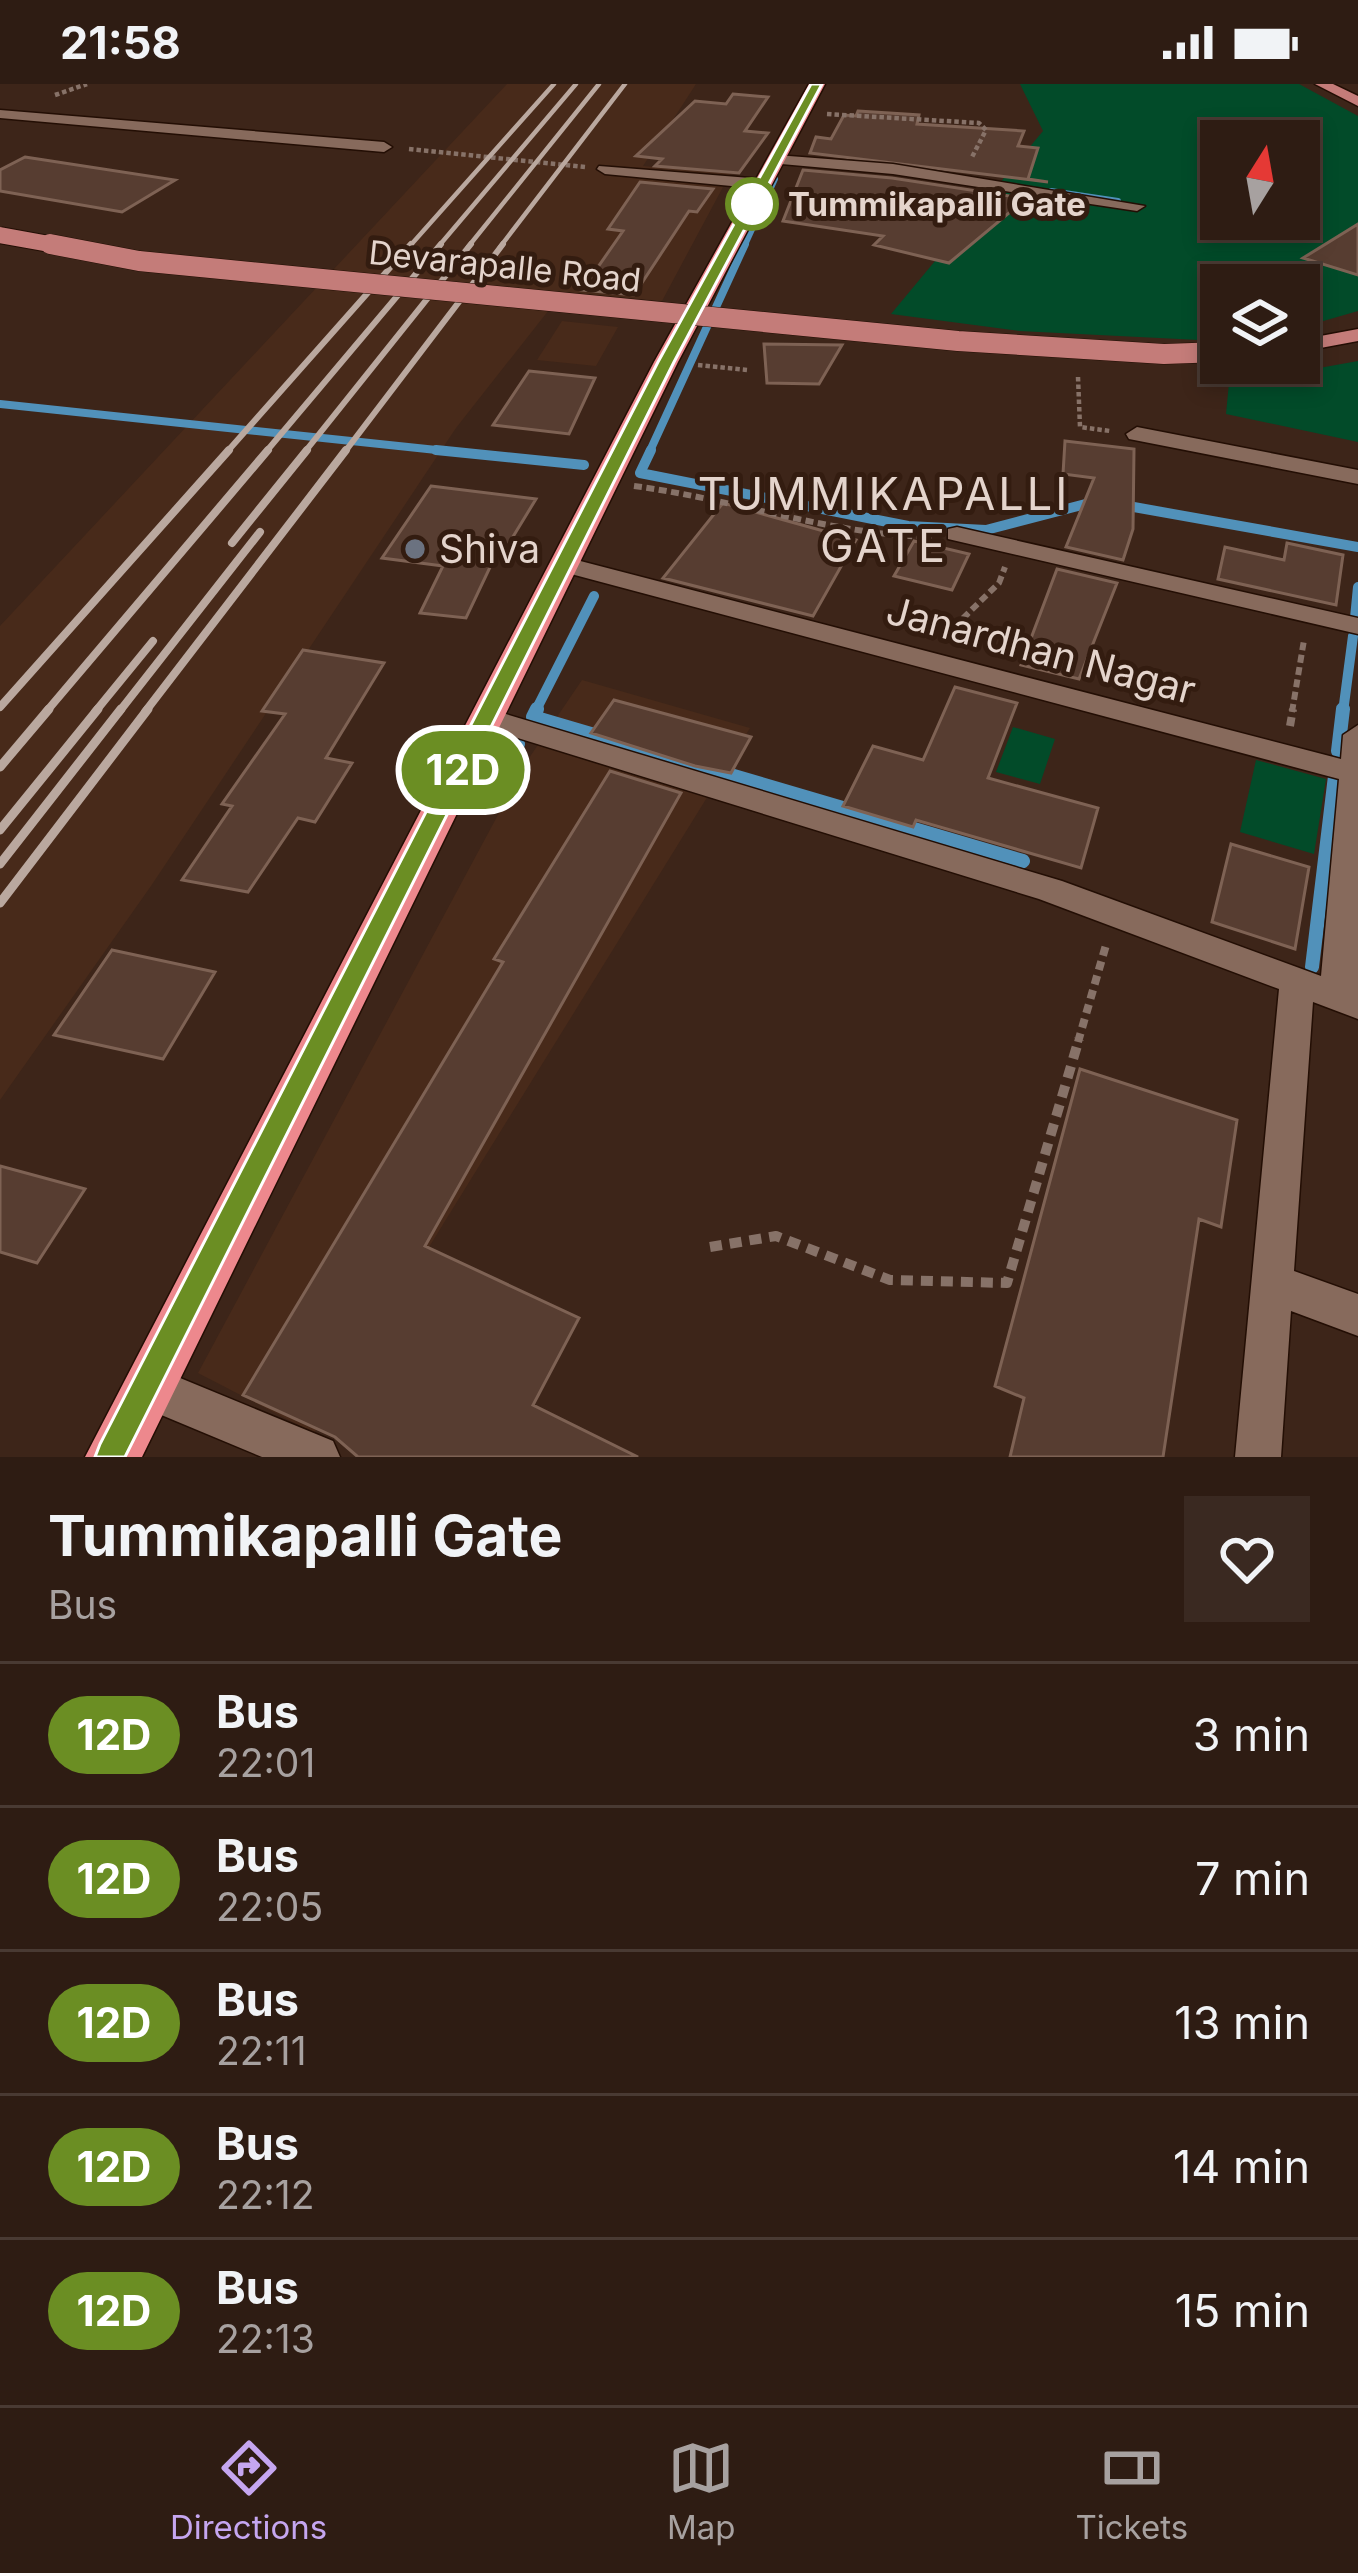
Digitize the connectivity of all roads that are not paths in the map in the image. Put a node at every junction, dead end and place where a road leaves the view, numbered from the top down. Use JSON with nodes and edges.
{"nodes":[{"id":1,"x":1322,"y":84,"type":"edge"},
{"id":2,"x":809,"y":98,"type":"edge"},
{"id":3,"x":1358,"y":102,"type":"edge"},
{"id":4,"x":0,"y":114,"type":"edge"},
{"id":5,"x":385,"y":147,"type":"road end"},
{"id":6,"x":605,"y":169,"type":"road end"},
{"id":7,"x":770,"y":172,"type":"junction"},
{"id":8,"x":1137,"y":206,"type":"dead end"},
{"id":9,"x":0,"y":235,"type":"edge"},
{"id":10,"x":1358,"y":334,"type":"edge"},
{"id":11,"x":1320,"y":342,"type":"edge"},
{"id":12,"x":1200,"y":353,"type":"edge"},
{"id":13,"x":1137,"y":434,"type":"dead end"},
{"id":14,"x":1358,"y":477,"type":"edge"},
{"id":15,"x":957,"y":534,"type":"road end"},
{"id":16,"x":565,"y":565,"type":"junction"},
{"id":17,"x":1358,"y":626,"type":"edge"},
{"id":18,"x":489,"y":718,"type":"junction"},
{"id":19,"x":1358,"y":735,"type":"edge"},
{"id":20,"x":1356,"y":773,"type":"edge"},
{"id":21,"x":1298,"y":986,"type":"junction"},
{"id":22,"x":1348,"y":1001,"type":"edge"},
{"id":23,"x":1273,"y":1284,"type":"junction"},
{"id":24,"x":1358,"y":1315,"type":"edge"},
{"id":25,"x":151,"y":1388,"type":"junction"},
{"id":26,"x":112,"y":1457,"type":"edge"},
{"id":27,"x":317,"y":1457,"type":"edge"},
{"id":28,"x":1258,"y":1457,"type":"edge"}],
"edges":[{"from":1,"to":3,"type":"main road"},
{"from":2,"to":7,"type":"highway"},
{"from":4,"to":5,"type":"street"},
{"from":6,"to":7,"type":"street"},
{"from":7,"to":8,"type":"street"},
{"from":7,"to":16,"type":"highway"},
{"from":9,"to":12,"type":"main road","name":"Devarapalle Road","bridge":true},
{"from":10,"to":11,"type":"main road"},
{"from":13,"to":14,"type":"street"},
{"from":15,"to":17,"type":"street"},
{"from":16,"to":18,"type":"highway"},
{"from":16,"to":20,"type":"street","name":"Janardhan Nagar"},
{"from":18,"to":21,"type":"street"},
{"from":18,"to":25,"type":"highway"},
{"from":19,"to":20,"type":"street"},
{"from":20,"to":22,"type":"street"},
{"from":21,"to":22,"type":"street"},
{"from":21,"to":23,"type":"street"},
{"from":23,"to":24,"type":"street"},
{"from":23,"to":28,"type":"street"},
{"from":25,"to":26,"type":"highway"},
{"from":25,"to":27,"type":"street"}]}
